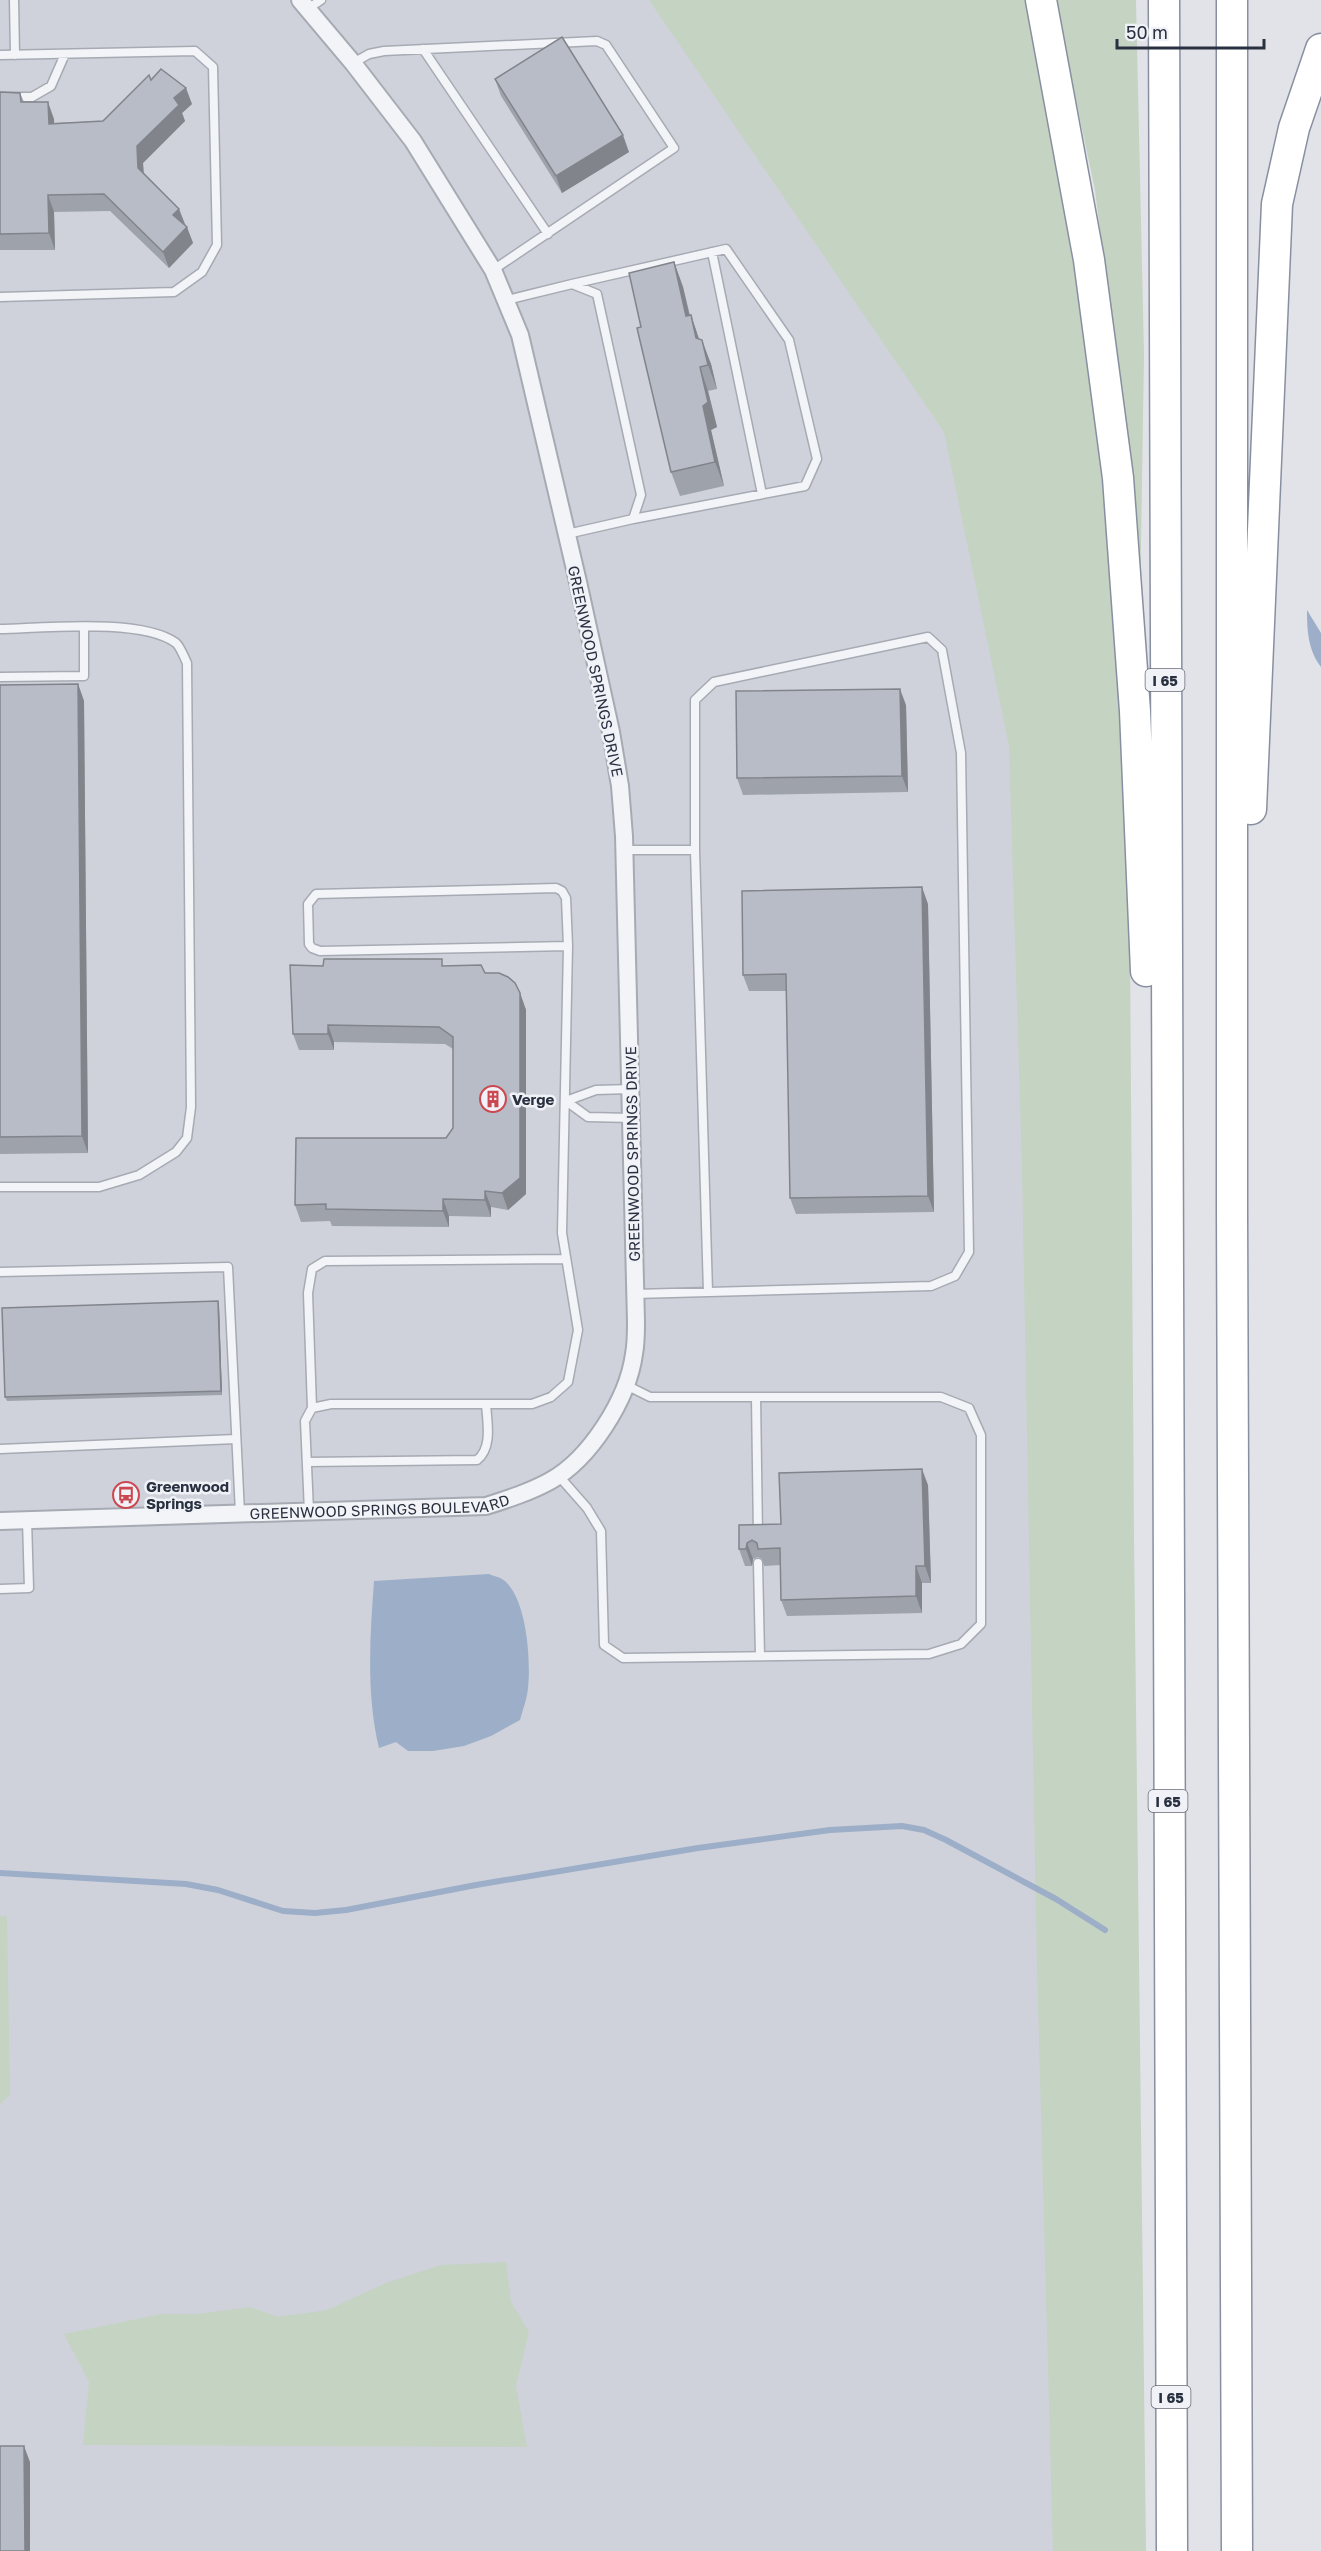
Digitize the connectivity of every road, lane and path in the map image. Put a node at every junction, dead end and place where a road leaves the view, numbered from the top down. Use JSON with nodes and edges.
{"nodes":[{"id":1,"x":14,"y":0,"type":"edge"},
{"id":2,"x":1041,"y":0,"type":"edge"},
{"id":3,"x":1164,"y":0,"type":"edge"},
{"id":4,"x":1232,"y":0,"type":"edge"},
{"id":5,"x":310,"y":3,"type":"edge"},
{"id":6,"x":1321,"y":48,"type":"edge"},
{"id":7,"x":423,"y":49,"type":"junction"},
{"id":8,"x":15,"y":54,"type":"junction"},
{"id":9,"x":65,"y":54,"type":"junction"},
{"id":10,"x":0,"y":55,"type":"edge"},
{"id":11,"x":353,"y":63,"type":"junction"},
{"id":12,"x":0,"y":97,"type":"edge"},
{"id":13,"x":548,"y":234,"type":"junction"},
{"id":14,"x":712,"y":252,"type":"junction"},
{"id":15,"x":493,"y":270,"type":"junction"},
{"id":16,"x":572,"y":284,"type":"junction"},
{"id":17,"x":0,"y":297,"type":"edge"},
{"id":18,"x":507,"y":300,"type":"junction"},
{"id":19,"x":762,"y":494,"type":"junction"},
{"id":20,"x":633,"y":519,"type":"junction"},
{"id":21,"x":567,"y":534,"type":"junction"},
{"id":22,"x":84,"y":628,"type":"junction"},
{"id":23,"x":0,"y":629,"type":"edge"},
{"id":24,"x":0,"y":677,"type":"edge"},
{"id":25,"x":624,"y":850,"type":"junction"},
{"id":26,"x":694,"y":850,"type":"junction"},
{"id":27,"x":568,"y":946,"type":"junction"},
{"id":28,"x":631,"y":1089,"type":"junction"},
{"id":29,"x":566,"y":1101,"type":"junction"},
{"id":30,"x":632,"y":1118,"type":"junction"},
{"id":31,"x":0,"y":1187,"type":"edge"},
{"id":32,"x":1232,"y":1211,"type":"junction"},
{"id":33,"x":566,"y":1259,"type":"junction"},
{"id":34,"x":0,"y":1272,"type":"edge"},
{"id":35,"x":708,"y":1292,"type":"junction"},
{"id":36,"x":635,"y":1294,"type":"junction"},
{"id":37,"x":1166,"y":1359,"type":"junction"},
{"id":38,"x":626,"y":1385,"type":"junction"},
{"id":39,"x":756,"y":1397,"type":"junction"},
{"id":40,"x":486,"y":1404,"type":"junction"},
{"id":41,"x":312,"y":1408,"type":"junction"},
{"id":42,"x":236,"y":1439,"type":"junction"},
{"id":43,"x":595,"y":1443,"type":"joint"},
{"id":44,"x":0,"y":1449,"type":"edge"},
{"id":45,"x":307,"y":1462,"type":"junction"},
{"id":46,"x":558,"y":1476,"type":"junction"},
{"id":47,"x":309,"y":1511,"type":"junction"},
{"id":48,"x":240,"y":1513,"type":"junction"},
{"id":49,"x":27,"y":1520,"type":"junction"},
{"id":50,"x":0,"y":1521,"type":"edge"},
{"id":51,"x":758,"y":1535,"type":"edge"},
{"id":52,"x":758,"y":1563,"type":"edge"},
{"id":53,"x":0,"y":1589,"type":"edge"},
{"id":54,"x":760,"y":1656,"type":"junction"},
{"id":55,"x":1172,"y":2551,"type":"edge"},
{"id":56,"x":1237,"y":2551,"type":"edge"}],
"edges":[{"from":1,"to":8,"type":"lane"},
{"from":2,"to":37,"type":"highway"},
{"from":3,"to":37,"type":"highway","number":"I 65"},
{"from":4,"to":32,"type":"highway"},
{"from":5,"to":11,"type":"street","name":"GREENWOOD SPRINGS DRIVE"},
{"from":6,"to":32,"type":"highway"},
{"from":7,"to":11,"type":"lane"},
{"from":7,"to":13,"type":"lane"},
{"from":7,"to":13,"type":"lane"},
{"from":8,"to":9,"type":"lane"},
{"from":8,"to":10,"type":"lane"},
{"from":9,"to":12,"type":"lane"},
{"from":9,"to":17,"type":"lane"},
{"from":11,"to":15,"type":"street","name":"GREENWOOD SPRINGS DRIVE"},
{"from":13,"to":15,"type":"lane"},
{"from":14,"to":16,"type":"lane"},
{"from":14,"to":19,"type":"lane"},
{"from":14,"to":19,"type":"lane"},
{"from":15,"to":18,"type":"street","name":"GREENWOOD SPRINGS DRIVE"},
{"from":16,"to":18,"type":"lane"},
{"from":16,"to":20,"type":"lane"},
{"from":18,"to":21,"type":"street","name":"GREENWOOD SPRINGS DRIVE"},
{"from":19,"to":20,"type":"lane"},
{"from":20,"to":21,"type":"lane"},
{"from":21,"to":25,"type":"street","name":"GREENWOOD SPRINGS DRIVE"},
{"from":22,"to":23,"type":"lane"},
{"from":22,"to":24,"type":"lane"},
{"from":22,"to":31,"type":"lane"},
{"from":25,"to":26,"type":"lane"},
{"from":25,"to":28,"type":"street","name":"GREENWOOD SPRINGS DRIVE"},
{"from":26,"to":35,"type":"lane"},
{"from":26,"to":35,"type":"lane"},
{"from":27,"to":27,"type":"lane"},
{"from":27,"to":29,"type":"lane"},
{"from":28,"to":29,"type":"lane"},
{"from":28,"to":30,"type":"street","name":"GREENWOOD SPRINGS DRIVE"},
{"from":29,"to":30,"type":"lane"},
{"from":29,"to":33,"type":"lane"},
{"from":30,"to":36,"type":"street","name":"GREENWOOD SPRINGS DRIVE"},
{"from":32,"to":56,"type":"highway"},
{"from":33,"to":40,"type":"lane"},
{"from":33,"to":41,"type":"lane"},
{"from":34,"to":42,"type":"lane"},
{"from":35,"to":36,"type":"lane"},
{"from":36,"to":38,"type":"street","name":"GREENWOOD SPRINGS DRIVE"},
{"from":37,"to":55,"type":"highway","number":"I 65"},
{"from":38,"to":39,"type":"lane"},
{"from":38,"to":43,"type":"street","name":"GREENWOOD SPRINGS DRIVE"},
{"from":39,"to":51,"type":"lane"},
{"from":39,"to":54,"type":"lane"},
{"from":40,"to":41,"type":"lane"},
{"from":40,"to":45,"type":"lane"},
{"from":41,"to":45,"type":"lane"},
{"from":42,"to":44,"type":"lane"},
{"from":42,"to":48,"type":"lane"},
{"from":43,"to":46,"type":"street","name":"GREENWOOD SPRINGS BOULEVARD"},
{"from":45,"to":47,"type":"lane"},
{"from":46,"to":47,"type":"street","name":"GREENWOOD SPRINGS BOULEVARD"},
{"from":46,"to":54,"type":"lane"},
{"from":47,"to":48,"type":"street","name":"GREENWOOD SPRINGS BOULEVARD"},
{"from":48,"to":49,"type":"street","name":"GREENWOOD SPRINGS BOULEVARD"},
{"from":49,"to":50,"type":"street","name":"GREENWOOD SPRINGS BOULEVARD"},
{"from":49,"to":53,"type":"lane"},
{"from":52,"to":54,"type":"lane"}]}
